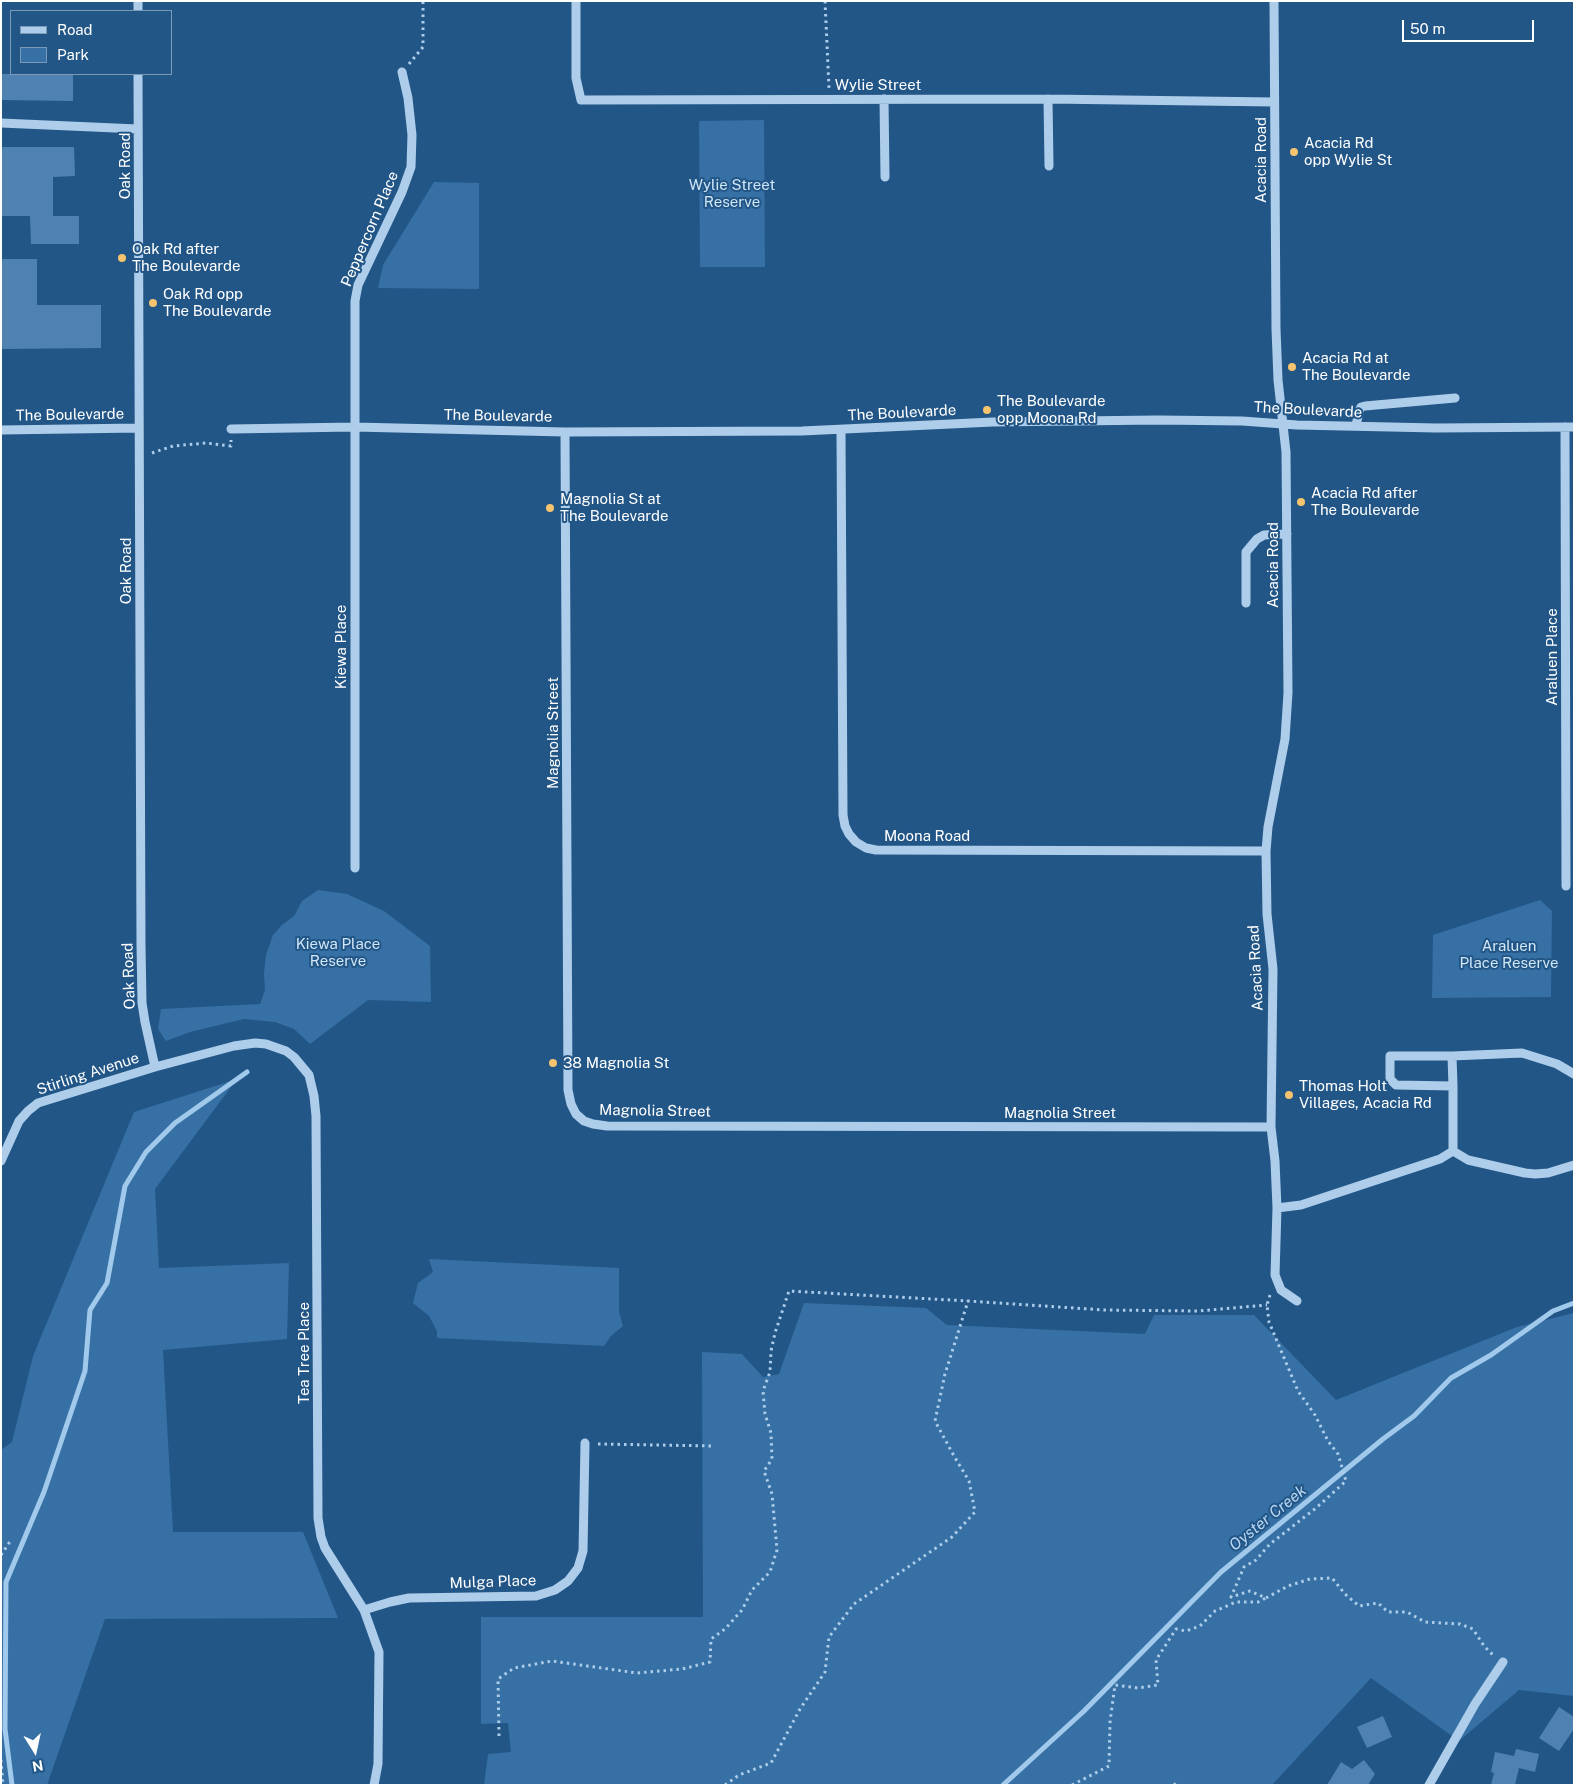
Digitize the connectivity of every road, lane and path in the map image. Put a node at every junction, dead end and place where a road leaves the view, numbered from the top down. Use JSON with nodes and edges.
{"nodes":[{"id":1,"x":423,"y":1,"type":"edge"},
{"id":2,"x":576,"y":1,"type":"edge"},
{"id":3,"x":825,"y":1,"type":"edge"},
{"id":4,"x":1274,"y":1,"type":"edge"},
{"id":5,"x":402,"y":72,"type":"joint"},
{"id":6,"x":138,"y":75,"type":"edge"},
{"id":7,"x":830,"y":99,"type":"junction"},
{"id":8,"x":884,"y":99,"type":"junction"},
{"id":9,"x":1048,"y":99,"type":"junction"},
{"id":10,"x":1274,"y":102,"type":"junction"},
{"id":11,"x":1,"y":123,"type":"edge"},
{"id":12,"x":138,"y":129,"type":"junction"},
{"id":13,"x":1049,"y":166,"type":"dead end"},
{"id":14,"x":885,"y":177,"type":"dead end"},
{"id":15,"x":1454,"y":398,"type":"dead end"},
{"id":16,"x":1284,"y":425,"type":"junction"},
{"id":17,"x":1356,"y":426,"type":"junction"},
{"id":18,"x":354,"y":427,"type":"junction"},
{"id":19,"x":1570,"y":427,"type":"edge"},
{"id":20,"x":139,"y":428,"type":"junction"},
{"id":21,"x":231,"y":429,"type":"joint"},
{"id":22,"x":1,"y":430,"type":"edge"},
{"id":23,"x":841,"y":430,"type":"junction"},
{"id":24,"x":565,"y":432,"type":"junction"},
{"id":25,"x":140,"y":457,"type":"junction"},
{"id":26,"x":1287,"y":534,"type":"junction"},
{"id":27,"x":1246,"y":603,"type":"dead end"},
{"id":28,"x":1266,"y":851,"type":"junction"},
{"id":29,"x":354,"y":868,"type":"dead end"},
{"id":30,"x":1566,"y":886,"type":"dead end"},
{"id":31,"x":1452,"y":1056,"type":"junction"},
{"id":32,"x":155,"y":1067,"type":"junction"},
{"id":33,"x":1574,"y":1074,"type":"edge"},
{"id":34,"x":1453,"y":1086,"type":"junction"},
{"id":35,"x":1271,"y":1126,"type":"junction"},
{"id":36,"x":1453,"y":1151,"type":"junction"},
{"id":37,"x":1,"y":1161,"type":"edge"},
{"id":38,"x":1574,"y":1165,"type":"edge"},
{"id":39,"x":1276,"y":1208,"type":"junction"},
{"id":40,"x":1275,"y":1275,"type":"junction"},
{"id":41,"x":968,"y":1300,"type":"junction"},
{"id":42,"x":1297,"y":1301,"type":"dead end"},
{"id":43,"x":1267,"y":1305,"type":"junction"},
{"id":44,"x":585,"y":1443,"type":"joint"},
{"id":45,"x":715,"y":1446,"type":"dead end"},
{"id":46,"x":11,"y":1540,"type":"dead end"},
{"id":47,"x":1,"y":1555,"type":"edge"},
{"id":48,"x":1266,"y":1598,"type":"junction"},
{"id":49,"x":364,"y":1610,"type":"junction"},
{"id":50,"x":1503,"y":1662,"type":"joint"},
{"id":51,"x":499,"y":1736,"type":"dead end"},
{"id":52,"x":1,"y":1760,"type":"edge"},
{"id":53,"x":3,"y":1785,"type":"edge"},
{"id":54,"x":374,"y":1785,"type":"edge"},
{"id":55,"x":725,"y":1785,"type":"edge"},
{"id":56,"x":1072,"y":1785,"type":"edge"},
{"id":57,"x":1429,"y":1785,"type":"edge"}],
"edges":[{"from":1,"to":5,"type":"path"},
{"from":2,"to":7,"type":"street","name":"Wylie Street"},
{"from":3,"to":7,"type":"path"},
{"from":4,"to":10,"type":"street","name":"Acacia Road"},
{"from":5,"to":18,"type":"street","name":"Peppercorn Place"},
{"from":6,"to":12,"type":"street","name":"Oak Road"},
{"from":7,"to":8,"type":"street","name":"Wylie Street"},
{"from":8,"to":9,"type":"street","name":"Wylie Street"},
{"from":8,"to":14,"type":"street"},
{"from":9,"to":10,"type":"street","name":"Wylie Street"},
{"from":9,"to":13,"type":"street"},
{"from":10,"to":16,"type":"street","name":"Acacia Road"},
{"from":11,"to":12,"type":"street"},
{"from":12,"to":20,"type":"street","name":"Oak Road"},
{"from":15,"to":17,"type":"street"},
{"from":16,"to":17,"type":"street","name":"The Boulevarde"},
{"from":16,"to":23,"type":"street","name":"The Boulevarde"},
{"from":16,"to":26,"type":"street","name":"Acacia Road"},
{"from":17,"to":19,"type":"street","name":"The Boulevarde"},
{"from":18,"to":21,"type":"street","name":"The Boulevarde"},
{"from":18,"to":24,"type":"street","name":"The Boulevarde"},
{"from":18,"to":29,"type":"street","name":"Kiewa Place"},
{"from":19,"to":30,"type":"street","name":"Araluen Place"},
{"from":20,"to":22,"type":"street","name":"The Boulevarde"},
{"from":20,"to":25,"type":"street","name":"Oak Road"},
{"from":21,"to":25,"type":"path"},
{"from":23,"to":24,"type":"street","name":"The Boulevarde"},
{"from":23,"to":28,"type":"street","name":"Moona Road"},
{"from":24,"to":35,"type":"street","name":"Magnolia Street"},
{"from":25,"to":32,"type":"street","name":"Oak Road"},
{"from":26,"to":27,"type":"street"},
{"from":26,"to":28,"type":"street","name":"Acacia Road"},
{"from":28,"to":35,"type":"street","name":"Acacia Road"},
{"from":31,"to":33,"type":"street"},
{"from":31,"to":34,"type":"street"},
{"from":31,"to":34,"type":"street"},
{"from":32,"to":37,"type":"street","name":"Stirling Avenue"},
{"from":32,"to":49,"type":"street","name":"Tea Tree Place"},
{"from":34,"to":36,"type":"street"},
{"from":35,"to":39,"type":"street","name":"Acacia Road"},
{"from":36,"to":38,"type":"street"},
{"from":36,"to":39,"type":"street"},
{"from":39,"to":40,"type":"street","name":"Acacia Road"},
{"from":40,"to":42,"type":"street"},
{"from":40,"to":43,"type":"path"},
{"from":41,"to":43,"type":"path"},
{"from":41,"to":51,"type":"path"},
{"from":41,"to":55,"type":"path"},
{"from":43,"to":48,"type":"path"},
{"from":44,"to":45,"type":"path"},
{"from":44,"to":49,"type":"street","name":"Mulga Place"},
{"from":46,"to":47,"type":"path"},
{"from":48,"to":50,"type":"path"},
{"from":48,"to":56,"type":"path"},
{"from":49,"to":54,"type":"street","name":"Tea Tree Place"},
{"from":50,"to":57,"type":"street"},
{"from":52,"to":53,"type":"path"}]}
